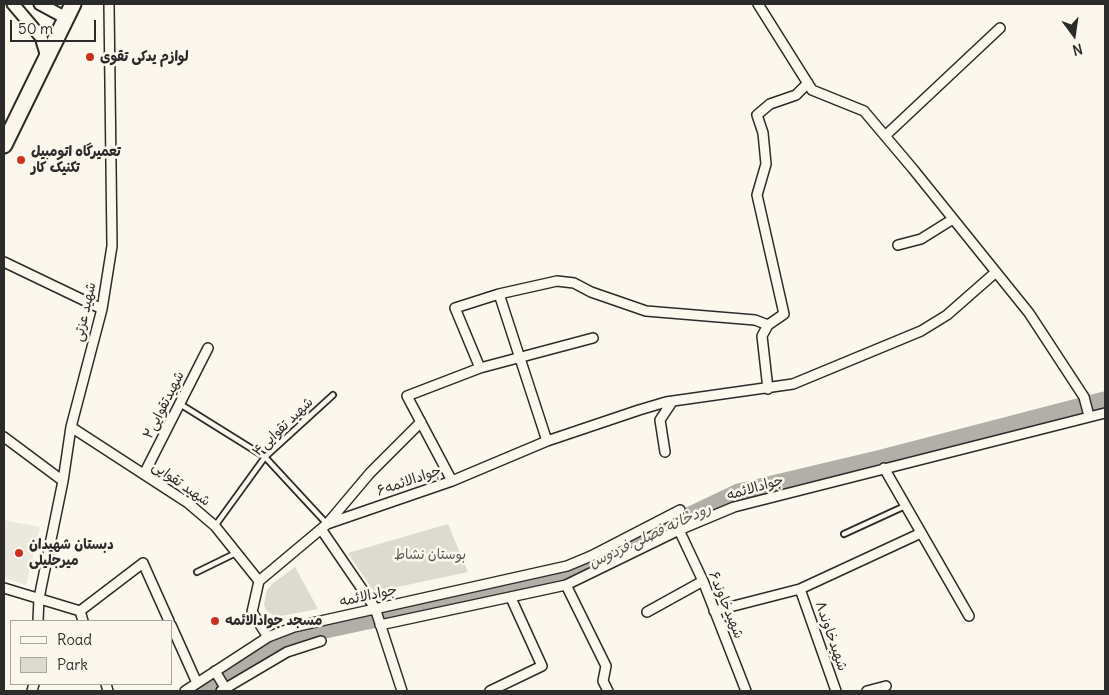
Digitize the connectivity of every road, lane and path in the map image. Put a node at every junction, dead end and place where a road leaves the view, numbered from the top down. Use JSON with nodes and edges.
{"nodes":[{"id":1,"x":13,"y":4,"type":"edge"},
{"id":2,"x":40,"y":4,"type":"edge"},
{"id":3,"x":73,"y":4,"type":"edge"},
{"id":4,"x":109,"y":4,"type":"edge"},
{"id":5,"x":758,"y":4,"type":"edge"},
{"id":6,"x":66,"y":18,"type":"junction"},
{"id":7,"x":1000,"y":28,"type":"dead end"},
{"id":8,"x":47,"y":57,"type":"junction"},
{"id":9,"x":808,"y":83,"type":"junction"},
{"id":10,"x":8,"y":126,"type":"edge"},
{"id":11,"x":885,"y":136,"type":"junction"},
{"id":12,"x":4,"y":145,"type":"edge"},
{"id":13,"x":953,"y":219,"type":"junction"},
{"id":14,"x":898,"y":245,"type":"dead end"},
{"id":15,"x":4,"y":262,"type":"edge"},
{"id":16,"x":996,"y":272,"type":"junction"},
{"id":17,"x":499,"y":294,"type":"junction"},
{"id":18,"x":102,"y":309,"type":"junction"},
{"id":19,"x":768,"y":325,"type":"junction"},
{"id":20,"x":593,"y":338,"type":"dead end"},
{"id":21,"x":208,"y":348,"type":"dead end"},
{"id":22,"x":519,"y":358,"type":"junction"},
{"id":23,"x":480,"y":368,"type":"junction"},
{"id":24,"x":768,"y":389,"type":"junction"},
{"id":25,"x":333,"y":395,"type":"dead end"},
{"id":26,"x":672,"y":402,"type":"junction"},
{"id":27,"x":180,"y":404,"type":"junction"},
{"id":28,"x":1105,"y":413,"type":"edge"},
{"id":29,"x":1089,"y":416,"type":"junction"},
{"id":30,"x":421,"y":422,"type":"junction"},
{"id":31,"x":71,"y":427,"type":"junction"},
{"id":32,"x":4,"y":437,"type":"edge"},
{"id":33,"x":547,"y":441,"type":"junction"},
{"id":34,"x":665,"y":452,"type":"dead end"},
{"id":35,"x":265,"y":457,"type":"junction"},
{"id":36,"x":884,"y":468,"type":"junction"},
{"id":37,"x":144,"y":474,"type":"junction"},
{"id":38,"x":63,"y":481,"type":"junction"},
{"id":39,"x":452,"y":481,"type":"junction"},
{"id":40,"x":905,"y":506,"type":"junction"},
{"id":41,"x":680,"y":510,"type":"dead end"},
{"id":42,"x":215,"y":526,"type":"junction"},
{"id":43,"x":324,"y":527,"type":"junction"},
{"id":44,"x":679,"y":530,"type":"junction"},
{"id":45,"x":844,"y":534,"type":"dead end"},
{"id":46,"x":921,"y":534,"type":"junction"},
{"id":47,"x":236,"y":553,"type":"junction"},
{"id":48,"x":197,"y":572,"type":"dead end"},
{"id":49,"x":259,"y":581,"type":"junction"},
{"id":50,"x":703,"y":581,"type":"junction"},
{"id":51,"x":566,"y":585,"type":"junction"},
{"id":52,"x":4,"y":588,"type":"edge"},
{"id":53,"x":800,"y":589,"type":"junction"},
{"id":54,"x":39,"y":598,"type":"junction"},
{"id":55,"x":511,"y":598,"type":"junction"},
{"id":56,"x":375,"y":608,"type":"junction"},
{"id":57,"x":80,"y":611,"type":"junction"},
{"id":58,"x":714,"y":611,"type":"junction"},
{"id":59,"x":647,"y":612,"type":"dead end"},
{"id":60,"x":969,"y":616,"type":"dead end"},
{"id":61,"x":38,"y":620,"type":"edge"},
{"id":62,"x":83,"y":620,"type":"edge"},
{"id":63,"x":170,"y":620,"type":"edge"},
{"id":64,"x":380,"y":625,"type":"junction"},
{"id":65,"x":172,"y":627,"type":"edge"},
{"id":66,"x":268,"y":637,"type":"junction"},
{"id":67,"x":321,"y":641,"type":"dead end"},
{"id":68,"x":215,"y":671,"type":"junction"},
{"id":69,"x":198,"y":682,"type":"junction"},
{"id":70,"x":886,"y":686,"type":"dead end"},
{"id":71,"x":225,"y":690,"type":"edge"},
{"id":72,"x":185,"y":691,"type":"edge"},
{"id":73,"x":402,"y":691,"type":"edge"},
{"id":74,"x":490,"y":691,"type":"edge"},
{"id":75,"x":608,"y":691,"type":"edge"},
{"id":76,"x":746,"y":691,"type":"edge"},
{"id":77,"x":836,"y":691,"type":"edge"},
{"id":78,"x":867,"y":691,"type":"edge"}],
"edges":[{"from":1,"to":8,"type":"street"},
{"from":2,"to":6,"type":"street"},
{"from":3,"to":6,"type":"main road"},
{"from":4,"to":18,"type":"street","name":"شهید عزتی"},
{"from":5,"to":9,"type":"street"},
{"from":6,"to":8,"type":"main road"},
{"from":7,"to":11,"type":"street"},
{"from":8,"to":10,"type":"main road"},
{"from":9,"to":11,"type":"street"},
{"from":9,"to":19,"type":"street"},
{"from":10,"to":12,"type":"main road"},
{"from":11,"to":13,"type":"street"},
{"from":13,"to":14,"type":"street"},
{"from":13,"to":16,"type":"street"},
{"from":15,"to":18,"type":"street"},
{"from":16,"to":24,"type":"street","name":"جوادالائمه۶"},
{"from":16,"to":29,"type":"street"},
{"from":17,"to":19,"type":"street"},
{"from":17,"to":22,"type":"street"},
{"from":17,"to":23,"type":"street"},
{"from":18,"to":31,"type":"street","name":"شهید عزتی"},
{"from":19,"to":24,"type":"street"},
{"from":20,"to":22,"type":"street"},
{"from":21,"to":27,"type":"street","name":"شهیدتقوایی۲"},
{"from":22,"to":23,"type":"street"},
{"from":22,"to":33,"type":"street"},
{"from":23,"to":30,"type":"street"},
{"from":24,"to":26,"type":"street","name":"جوادالائمه۶"},
{"from":25,"to":35,"type":"lane","name":"شهید تقوایی۴"},
{"from":26,"to":33,"type":"street","name":"جوادالائمه۶"},
{"from":26,"to":34,"type":"street"},
{"from":27,"to":35,"type":"lane"},
{"from":27,"to":37,"type":"street","name":"شهیدتقوایی۲"},
{"from":28,"to":29,"type":"street","name":"جوادالائمه"},
{"from":29,"to":36,"type":"street","name":"جوادالائمه"},
{"from":30,"to":39,"type":"street"},
{"from":30,"to":43,"type":"street"},
{"from":31,"to":37,"type":"street","name":"شهید تقوایی"},
{"from":31,"to":38,"type":"street","name":"شهید عزتی"},
{"from":32,"to":38,"type":"street"},
{"from":33,"to":39,"type":"street","name":"جوادالائمه۶"},
{"from":35,"to":42,"type":"lane","name":"شهید تقوایی۴"},
{"from":35,"to":43,"type":"lane"},
{"from":36,"to":40,"type":"street"},
{"from":36,"to":44,"type":"street","name":"جوادالائمه"},
{"from":37,"to":42,"type":"street","name":"شهید تقوایی"},
{"from":38,"to":54,"type":"street","name":"شهید عزتی"},
{"from":39,"to":43,"type":"street","name":"جوادالائمه۶"},
{"from":40,"to":45,"type":"lane"},
{"from":40,"to":46,"type":"street"},
{"from":41,"to":56,"type":"street","name":"جوادالائمه"},
{"from":42,"to":47,"type":"street","name":"شهید تقوایی"},
{"from":43,"to":49,"type":"street","name":"جوادالائمه۶"},
{"from":43,"to":56,"type":"street"},
{"from":44,"to":50,"type":"street","name":"شهیدخاوند۶"},
{"from":44,"to":51,"type":"street","name":"جوادالائمه"},
{"from":46,"to":53,"type":"street"},
{"from":46,"to":60,"type":"street"},
{"from":47,"to":48,"type":"lane"},
{"from":47,"to":49,"type":"street","name":"شهید تقوایی"},
{"from":49,"to":66,"type":"street"},
{"from":50,"to":58,"type":"street","name":"شهیدخاوند۶"},
{"from":50,"to":59,"type":"street"},
{"from":51,"to":55,"type":"street","name":"جوادالائمه"},
{"from":51,"to":75,"type":"street"},
{"from":52,"to":54,"type":"street"},
{"from":53,"to":58,"type":"street"},
{"from":53,"to":77,"type":"street","name":"شهیدخاوند۸"},
{"from":54,"to":57,"type":"street"},
{"from":54,"to":61,"type":"street","name":"شهید عزتی"},
{"from":55,"to":64,"type":"street","name":"جوادالائمه"},
{"from":55,"to":74,"type":"street"},
{"from":56,"to":64,"type":"street"},
{"from":56,"to":66,"type":"street","name":"جوادالائمه"},
{"from":57,"to":62,"type":"street"},
{"from":57,"to":63,"type":"street"},
{"from":58,"to":76,"type":"street","name":"شهیدخاوند۶"},
{"from":64,"to":73,"type":"street"},
{"from":65,"to":69,"type":"street"},
{"from":66,"to":68,"type":"street","name":"جوادالائمه"},
{"from":67,"to":71,"type":"street"},
{"from":68,"to":69,"type":"street","name":"جوادالائمه"},
{"from":68,"to":71,"type":"street"},
{"from":69,"to":72,"type":"street","name":"جوادالائمه"},
{"from":70,"to":78,"type":"street"}]}
